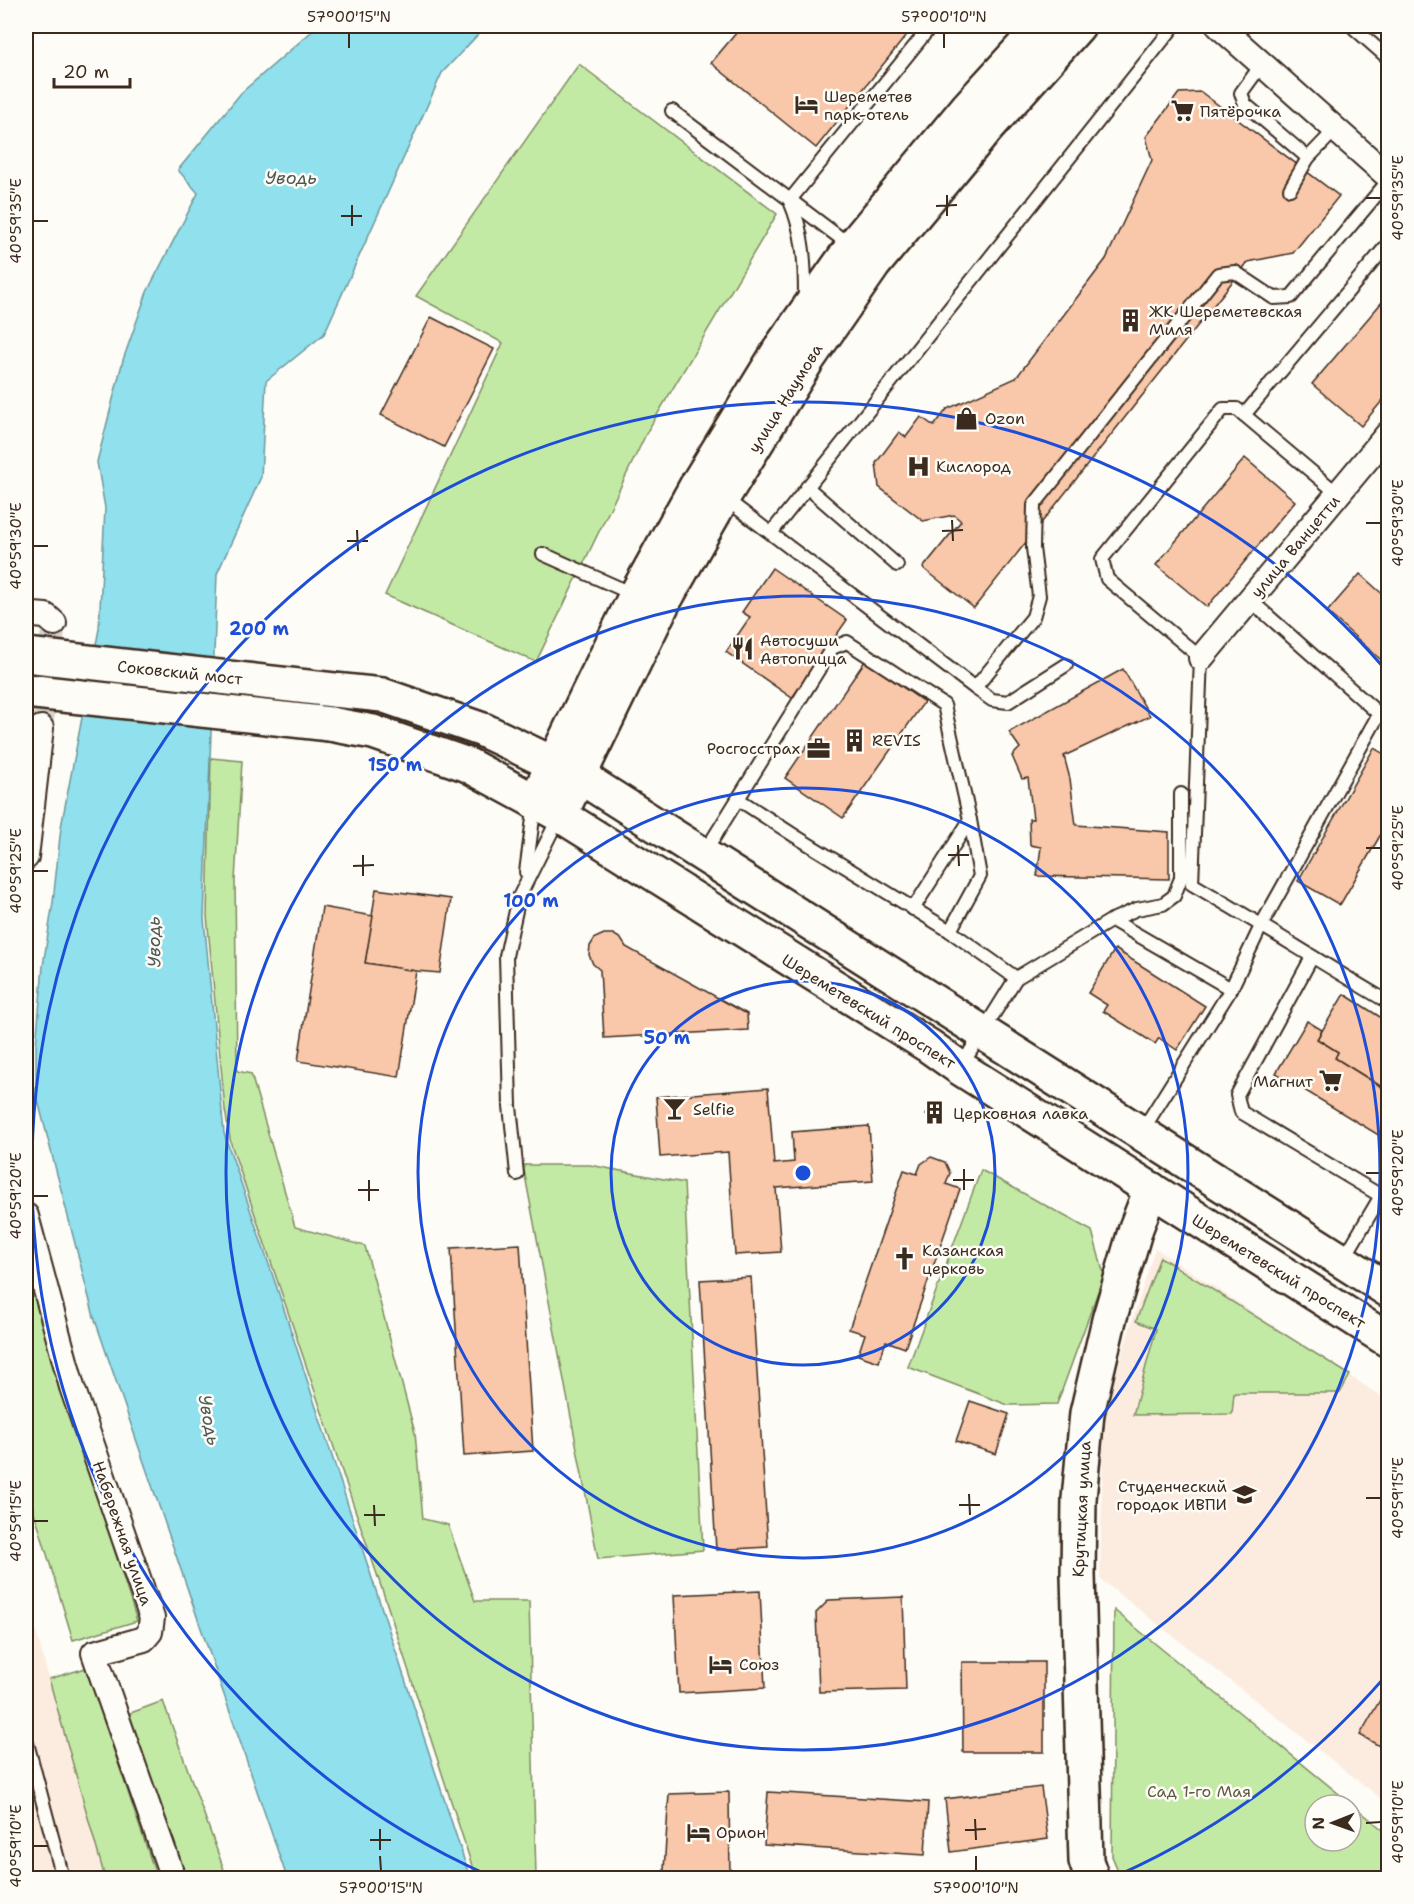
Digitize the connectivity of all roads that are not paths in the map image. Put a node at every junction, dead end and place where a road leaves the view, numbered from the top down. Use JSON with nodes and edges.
{"nodes":[{"id":1,"x":931,"y":26,"type":"edge"},
{"id":2,"x":1042,"y":26,"type":"edge"},
{"id":3,"x":1078,"y":26,"type":"edge"},
{"id":4,"x":1174,"y":26,"type":"edge"},
{"id":5,"x":1219,"y":26,"type":"edge"},
{"id":6,"x":1353,"y":26,"type":"edge"},
{"id":7,"x":1389,"y":58,"type":"edge"},
{"id":8,"x":1263,"y":64,"type":"junction"},
{"id":9,"x":672,"y":111,"type":"dead end"},
{"id":10,"x":1336,"y":129,"type":"junction"},
{"id":11,"x":1308,"y":158,"type":"junction"},
{"id":12,"x":1389,"y":176,"type":"edge"},
{"id":13,"x":1389,"y":181,"type":"edge"},
{"id":14,"x":1290,"y":189,"type":"dead end"},
{"id":15,"x":790,"y":200,"type":"junction"},
{"id":16,"x":1389,"y":244,"type":"edge"},
{"id":17,"x":852,"y":247,"type":"junction"},
{"id":18,"x":806,"y":312,"type":"junction"},
{"id":19,"x":1244,"y":415,"type":"junction"},
{"id":20,"x":1389,"y":434,"type":"edge"},
{"id":21,"x":807,"y":487,"type":"junction"},
{"id":22,"x":1338,"y":494,"type":"junction"},
{"id":23,"x":723,"y":497,"type":"junction"},
{"id":24,"x":771,"y":533,"type":"junction"},
{"id":25,"x":543,"y":554,"type":"dead end"},
{"id":26,"x":897,"y":565,"type":"dead end"},
{"id":27,"x":636,"y":595,"type":"junction"},
{"id":28,"x":1250,"y":600,"type":"junction"},
{"id":29,"x":26,"y":655,"type":"edge"},
{"id":30,"x":1201,"y":658,"type":"junction"},
{"id":31,"x":1065,"y":665,"type":"dead end"},
{"id":32,"x":975,"y":687,"type":"junction"},
{"id":33,"x":26,"y":691,"type":"edge"},
{"id":34,"x":1384,"y":717,"type":"edge"},
{"id":35,"x":36,"y":732,"type":"tunnel mouth"},
{"id":36,"x":566,"y":770,"type":"junction"},
{"id":37,"x":1181,"y":794,"type":"dead end"},
{"id":38,"x":738,"y":799,"type":"junction"},
{"id":39,"x":548,"y":809,"type":"junction"},
{"id":40,"x":970,"y":820,"type":"junction"},
{"id":41,"x":703,"y":855,"type":"junction"},
{"id":42,"x":26,"y":857,"type":"edge"},
{"id":43,"x":525,"y":882,"type":"junction"},
{"id":44,"x":913,"y":909,"type":"junction"},
{"id":45,"x":1112,"y":920,"type":"junction"},
{"id":46,"x":1262,"y":924,"type":"junction"},
{"id":47,"x":950,"y":932,"type":"junction"},
{"id":48,"x":1311,"y":957,"type":"junction"},
{"id":49,"x":1016,"y":978,"type":"junction"},
{"id":50,"x":1232,"y":988,"type":"junction"},
{"id":51,"x":1389,"y":1002,"type":"edge"},
{"id":52,"x":983,"y":1032,"type":"junction"},
{"id":53,"x":960,"y":1068,"type":"junction"},
{"id":54,"x":1141,"y":1132,"type":"junction"},
{"id":55,"x":1172,"y":1153,"type":"junction"},
{"id":56,"x":517,"y":1174,"type":"dead end"},
{"id":57,"x":1389,"y":1184,"type":"edge"},
{"id":58,"x":1150,"y":1189,"type":"junction"},
{"id":59,"x":1381,"y":1196,"type":"junction"},
{"id":60,"x":26,"y":1216,"type":"edge"},
{"id":61,"x":1342,"y":1261,"type":"junction"},
{"id":62,"x":1389,"y":1290,"type":"edge"},
{"id":63,"x":1389,"y":1340,"type":"edge"},
{"id":64,"x":26,"y":1740,"type":"edge"},
{"id":65,"x":1089,"y":1870,"type":"edge"},
{"id":66,"x":63,"y":1878,"type":"edge"},
{"id":67,"x":173,"y":1878,"type":"edge"}],
"edges":[{"from":1,"to":15,"type":"lane"},
{"from":2,"to":17,"type":"main road","name":"улица Наумова"},
{"from":3,"to":23,"type":"main road","name":"улица Наумова"},
{"from":4,"to":21,"type":"lane"},
{"from":5,"to":8,"type":"street"},
{"from":6,"to":7,"type":"lane"},
{"from":8,"to":10,"type":"street"},
{"from":8,"to":11,"type":"lane"},
{"from":9,"to":15,"type":"lane"},
{"from":10,"to":11,"type":"lane"},
{"from":10,"to":12,"type":"street"},
{"from":11,"to":14,"type":"lane"},
{"from":13,"to":32,"type":"lane"},
{"from":15,"to":17,"type":"lane"},
{"from":15,"to":18,"type":"lane"},
{"from":16,"to":19,"type":"lane"},
{"from":17,"to":18,"type":"main road","name":"улица Наумова"},
{"from":18,"to":27,"type":"main road","name":"улица Наумова"},
{"from":19,"to":22,"type":"lane"},
{"from":19,"to":30,"type":"lane"},
{"from":20,"to":22,"type":"street","name":"улица Ванцетти"},
{"from":21,"to":24,"type":"lane"},
{"from":21,"to":26,"type":"lane"},
{"from":22,"to":28,"type":"street","name":"улица Ванцетти"},
{"from":23,"to":24,"type":"lane"},
{"from":23,"to":36,"type":"main road","name":"улица Наумова"},
{"from":24,"to":32,"type":"lane"},
{"from":25,"to":27,"type":"lane"},
{"from":27,"to":36,"type":"main road","name":"улица Наумова"},
{"from":28,"to":30,"type":"street","name":"улица Ванцетти"},
{"from":28,"to":34,"type":"lane"},
{"from":29,"to":36,"type":"main road","name":"Соковский мост","bridge":true},
{"from":30,"to":46,"type":"lane"},
{"from":31,"to":32,"type":"lane"},
{"from":33,"to":39,"type":"main road","name":"Шереметевский проспект","bridge":true},
{"from":34,"to":46,"type":"lane"},
{"from":35,"to":42,"type":"street"},
{"from":36,"to":39,"type":"main road","name":"улица Наумова"},
{"from":36,"to":41,"type":"main road"},
{"from":37,"to":45,"type":"lane"},
{"from":38,"to":40,"type":"lane"},
{"from":38,"to":41,"type":"lane"},
{"from":38,"to":44,"type":"lane"},
{"from":39,"to":43,"type":"lane"},
{"from":39,"to":43,"type":"lane"},
{"from":39,"to":53,"type":"main road","name":"Шереметевский проспект"},
{"from":40,"to":44,"type":"lane"},
{"from":40,"to":47,"type":"lane"},
{"from":41,"to":52,"type":"main road"},
{"from":43,"to":56,"type":"lane"},
{"from":44,"to":47,"type":"lane"},
{"from":45,"to":49,"type":"lane"},
{"from":45,"to":50,"type":"lane"},
{"from":46,"to":48,"type":"lane"},
{"from":46,"to":50,"type":"lane"},
{"from":47,"to":49,"type":"lane"},
{"from":48,"to":51,"type":"lane"},
{"from":48,"to":59,"type":"lane"},
{"from":49,"to":52,"type":"lane"},
{"from":50,"to":54,"type":"lane"},
{"from":52,"to":53,"type":"lane"},
{"from":52,"to":54,"type":"main road"},
{"from":53,"to":58,"type":"main road","name":"Шереметевский проспект"},
{"from":54,"to":55,"type":"main road"},
{"from":55,"to":58,"type":"main road","name":"Крутицкая улица"},
{"from":55,"to":61,"type":"main road"},
{"from":57,"to":59,"type":"lane"},
{"from":58,"to":63,"type":"main road","name":"Шереметевский проспект"},
{"from":58,"to":65,"type":"main road","name":"Крутицкая улица"},
{"from":59,"to":61,"type":"lane"},
{"from":60,"to":67,"type":"street","name":"Набережная улица"},
{"from":61,"to":62,"type":"main road"},
{"from":64,"to":66,"type":"lane"}]}
